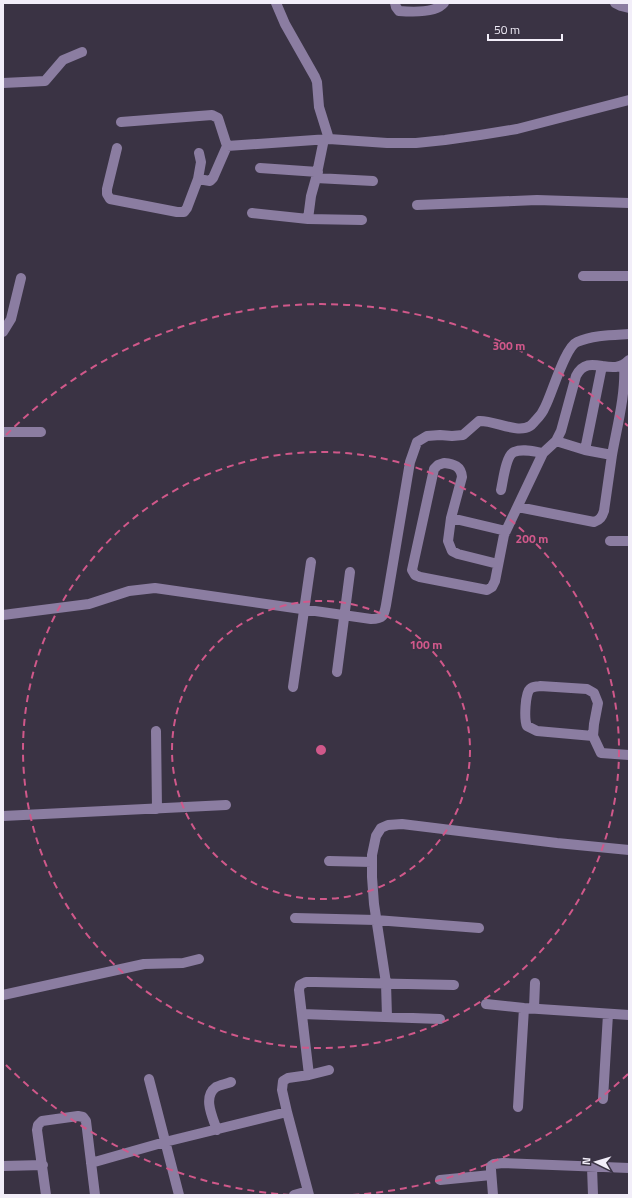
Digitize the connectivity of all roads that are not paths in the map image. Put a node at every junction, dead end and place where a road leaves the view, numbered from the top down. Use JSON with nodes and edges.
{"nodes":[{"id":1,"x":276,"y":3,"type":"edge"},
{"id":2,"x":395,"y":3,"type":"edge"},
{"id":3,"x":444,"y":3,"type":"edge"},
{"id":4,"x":615,"y":3,"type":"edge"},
{"id":5,"x":629,"y":8,"type":"edge"},
{"id":6,"x":82,"y":52,"type":"dead end"},
{"id":7,"x":3,"y":83,"type":"edge"},
{"id":8,"x":629,"y":100,"type":"edge"},
{"id":9,"x":121,"y":122,"type":"dead end"},
{"id":10,"x":326,"y":139,"type":"junction"},
{"id":11,"x":227,"y":146,"type":"junction"},
{"id":12,"x":117,"y":148,"type":"dead end"},
{"id":13,"x":198,"y":153,"type":"dead end"},
{"id":14,"x":260,"y":168,"type":"dead end"},
{"id":15,"x":317,"y":175,"type":"junction"},
{"id":16,"x":198,"y":179,"type":"junction"},
{"id":17,"x":372,"y":181,"type":"dead end"},
{"id":18,"x":629,"y":203,"type":"edge"},
{"id":19,"x":418,"y":205,"type":"dead end"},
{"id":20,"x":252,"y":213,"type":"dead end"},
{"id":21,"x":308,"y":219,"type":"junction"},
{"id":22,"x":362,"y":220,"type":"dead end"},
{"id":23,"x":583,"y":276,"type":"dead end"},
{"id":24,"x":629,"y":276,"type":"edge"},
{"id":25,"x":21,"y":278,"type":"dead end"},
{"id":26,"x":3,"y":332,"type":"edge"},
{"id":27,"x":629,"y":334,"type":"edge"},
{"id":28,"x":627,"y":363,"type":"edge"},
{"id":29,"x":602,"y":366,"type":"junction"},
{"id":30,"x":3,"y":432,"type":"edge"},
{"id":31,"x":41,"y":432,"type":"dead end"},
{"id":32,"x":556,"y":441,"type":"junction"},
{"id":33,"x":585,"y":450,"type":"junction"},
{"id":34,"x":543,"y":452,"type":"junction"},
{"id":35,"x":612,"y":455,"type":"junction"},
{"id":36,"x":501,"y":490,"type":"dead end"},
{"id":37,"x":518,"y":507,"type":"junction"},
{"id":38,"x":451,"y":518,"type":"junction"},
{"id":39,"x":506,"y":530,"type":"junction"},
{"id":40,"x":610,"y":541,"type":"dead end"},
{"id":41,"x":629,"y":541,"type":"edge"},
{"id":42,"x":311,"y":562,"type":"dead end"},
{"id":43,"x":498,"y":564,"type":"junction"},
{"id":44,"x":350,"y":572,"type":"dead end"},
{"id":45,"x":304,"y":609,"type":"junction"},
{"id":46,"x":3,"y":615,"type":"edge"},
{"id":47,"x":345,"y":615,"type":"junction"},
{"id":48,"x":337,"y":672,"type":"dead end"},
{"id":49,"x":293,"y":687,"type":"dead end"},
{"id":50,"x":156,"y":731,"type":"dead end"},
{"id":51,"x":593,"y":736,"type":"junction"},
{"id":52,"x":629,"y":755,"type":"edge"},
{"id":53,"x":226,"y":806,"type":"dead end"},
{"id":54,"x":157,"y":809,"type":"junction"},
{"id":55,"x":3,"y":816,"type":"edge"},
{"id":56,"x":629,"y":850,"type":"edge"},
{"id":57,"x":329,"y":861,"type":"dead end"},
{"id":58,"x":372,"y":862,"type":"junction"},
{"id":59,"x":295,"y":918,"type":"dead end"},
{"id":60,"x":376,"y":920,"type":"junction"},
{"id":61,"x":479,"y":928,"type":"dead end"},
{"id":62,"x":199,"y":959,"type":"dead end"},
{"id":63,"x":386,"y":983,"type":"junction"},
{"id":64,"x":535,"y":983,"type":"dead end"},
{"id":65,"x":454,"y":985,"type":"dead end"},
{"id":66,"x":3,"y":995,"type":"edge"},
{"id":67,"x":486,"y":1004,"type":"dead end"},
{"id":68,"x":524,"y":1008,"type":"junction"},
{"id":69,"x":534,"y":1008,"type":"junction"},
{"id":70,"x":302,"y":1014,"type":"junction"},
{"id":71,"x":608,"y":1014,"type":"junction"},
{"id":72,"x":629,"y":1015,"type":"edge"},
{"id":73,"x":387,"y":1017,"type":"junction"},
{"id":74,"x":440,"y":1019,"type":"dead end"},
{"id":75,"x":329,"y":1070,"type":"dead end"},
{"id":76,"x":309,"y":1075,"type":"junction"},
{"id":77,"x":149,"y":1079,"type":"dead end"},
{"id":78,"x":231,"y":1082,"type":"dead end"},
{"id":79,"x":603,"y":1099,"type":"dead end"},
{"id":80,"x":518,"y":1107,"type":"dead end"},
{"id":81,"x":287,"y":1112,"type":"junction"},
{"id":82,"x":217,"y":1130,"type":"junction"},
{"id":83,"x":166,"y":1142,"type":"junction"},
{"id":84,"x":91,"y":1163,"type":"junction"},
{"id":85,"x":43,"y":1165,"type":"junction"},
{"id":86,"x":3,"y":1166,"type":"edge"},
{"id":87,"x":592,"y":1166,"type":"junction"},
{"id":88,"x":629,"y":1168,"type":"edge"},
{"id":89,"x":491,"y":1175,"type":"junction"},
{"id":90,"x":440,"y":1180,"type":"dead end"},
{"id":91,"x":309,"y":1193,"type":"edge"},
{"id":92,"x":46,"y":1195,"type":"edge"},
{"id":93,"x":95,"y":1195,"type":"edge"},
{"id":94,"x":179,"y":1195,"type":"edge"},
{"id":95,"x":294,"y":1195,"type":"edge"},
{"id":96,"x":492,"y":1195,"type":"edge"},
{"id":97,"x":593,"y":1195,"type":"edge"}],
"edges":[{"from":1,"to":10,"type":"street"},
{"from":2,"to":3,"type":"street"},
{"from":4,"to":5,"type":"street"},
{"from":6,"to":7,"type":"street"},
{"from":8,"to":10,"type":"street"},
{"from":9,"to":11,"type":"street"},
{"from":10,"to":11,"type":"street"},
{"from":10,"to":15,"type":"street"},
{"from":11,"to":16,"type":"street"},
{"from":12,"to":16,"type":"street"},
{"from":13,"to":16,"type":"street"},
{"from":14,"to":15,"type":"street"},
{"from":15,"to":17,"type":"street"},
{"from":15,"to":21,"type":"street"},
{"from":18,"to":19,"type":"street"},
{"from":20,"to":21,"type":"street"},
{"from":21,"to":22,"type":"street"},
{"from":23,"to":24,"type":"street"},
{"from":25,"to":26,"type":"street"},
{"from":27,"to":47,"type":"street"},
{"from":28,"to":29,"type":"street"},
{"from":28,"to":35,"type":"street"},
{"from":29,"to":32,"type":"street"},
{"from":29,"to":33,"type":"street"},
{"from":30,"to":31,"type":"street"},
{"from":32,"to":33,"type":"street"},
{"from":32,"to":34,"type":"street"},
{"from":33,"to":35,"type":"street"},
{"from":34,"to":36,"type":"street"},
{"from":34,"to":37,"type":"street"},
{"from":35,"to":37,"type":"street"},
{"from":37,"to":39,"type":"street"},
{"from":38,"to":39,"type":"street"},
{"from":38,"to":43,"type":"street"},
{"from":38,"to":43,"type":"street"},
{"from":39,"to":43,"type":"street"},
{"from":40,"to":41,"type":"street"},
{"from":42,"to":45,"type":"street"},
{"from":44,"to":47,"type":"street"},
{"from":45,"to":46,"type":"street"},
{"from":45,"to":47,"type":"street"},
{"from":45,"to":49,"type":"street"},
{"from":47,"to":48,"type":"street"},
{"from":50,"to":54,"type":"street"},
{"from":51,"to":51,"type":"street"},
{"from":51,"to":52,"type":"street"},
{"from":53,"to":54,"type":"street"},
{"from":54,"to":55,"type":"street"},
{"from":56,"to":58,"type":"street"},
{"from":57,"to":58,"type":"street"},
{"from":58,"to":60,"type":"street"},
{"from":59,"to":60,"type":"street"},
{"from":60,"to":61,"type":"street"},
{"from":60,"to":63,"type":"street"},
{"from":62,"to":66,"type":"street"},
{"from":63,"to":65,"type":"street"},
{"from":63,"to":70,"type":"street"},
{"from":63,"to":73,"type":"street"},
{"from":64,"to":69,"type":"street"},
{"from":67,"to":68,"type":"street"},
{"from":68,"to":69,"type":"street"},
{"from":68,"to":80,"type":"street"},
{"from":69,"to":71,"type":"street"},
{"from":70,"to":73,"type":"street"},
{"from":70,"to":76,"type":"street"},
{"from":71,"to":72,"type":"street"},
{"from":71,"to":79,"type":"street"},
{"from":73,"to":74,"type":"street"},
{"from":75,"to":76,"type":"street"},
{"from":76,"to":81,"type":"street"},
{"from":77,"to":83,"type":"street"},
{"from":78,"to":82,"type":"street"},
{"from":81,"to":82,"type":"street"},
{"from":81,"to":91,"type":"street"},
{"from":82,"to":83,"type":"street"},
{"from":83,"to":84,"type":"street"},
{"from":83,"to":94,"type":"street"},
{"from":84,"to":85,"type":"street"},
{"from":84,"to":93,"type":"street"},
{"from":85,"to":86,"type":"street"},
{"from":85,"to":92,"type":"street"},
{"from":87,"to":88,"type":"street"},
{"from":87,"to":89,"type":"street"},
{"from":87,"to":97,"type":"street"},
{"from":89,"to":90,"type":"street"},
{"from":89,"to":96,"type":"street"},
{"from":91,"to":95,"type":"street"}]}
